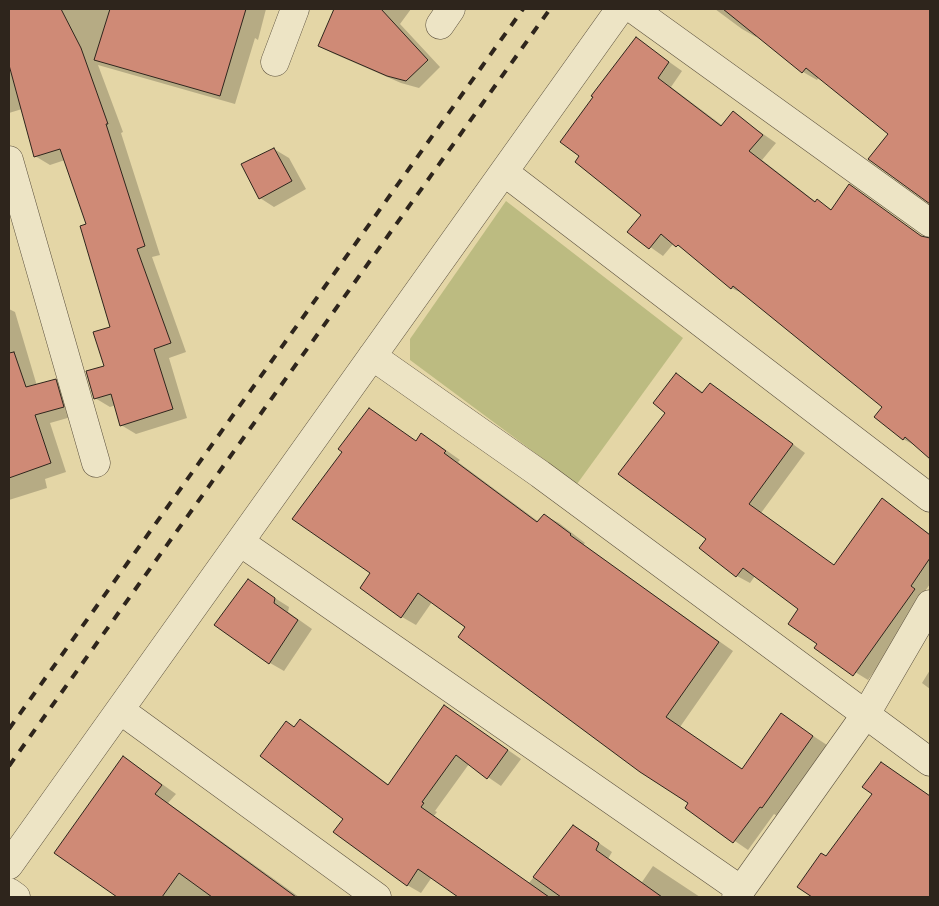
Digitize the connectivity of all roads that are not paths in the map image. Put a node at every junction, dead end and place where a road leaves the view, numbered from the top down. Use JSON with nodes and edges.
{"nodes":[{"id":1,"x":295,"y":9,"type":"edge"},
{"id":2,"x":620,"y":9,"type":"edge"},
{"id":3,"x":633,"y":9,"type":"edge"},
{"id":4,"x":276,"y":62,"type":"dead end"},
{"id":5,"x":9,"y":160,"type":"edge"},
{"id":6,"x":504,"y":172,"type":"junction"},
{"id":7,"x":930,"y":223,"type":"edge"},
{"id":8,"x":372,"y":356,"type":"junction"},
{"id":9,"x":96,"y":463,"type":"dead end"},
{"id":10,"x":930,"y":498,"type":"edge"},
{"id":11,"x":240,"y":542,"type":"junction"},
{"id":12,"x":930,"y":604,"type":"edge"},
{"id":13,"x":120,"y":710,"type":"junction"},
{"id":14,"x":866,"y":714,"type":"junction"},
{"id":15,"x":930,"y":762,"type":"edge"},
{"id":16,"x":9,"y":865,"type":"edge"},
{"id":17,"x":9,"y":892,"type":"edge"},
{"id":18,"x":739,"y":894,"type":"edge"},
{"id":19,"x":16,"y":897,"type":"edge"},
{"id":20,"x":377,"y":897,"type":"edge"}],
"edges":[{"from":1,"to":4,"type":"street"},
{"from":2,"to":6,"type":"street"},
{"from":3,"to":7,"type":"street"},
{"from":5,"to":9,"type":"street"},
{"from":6,"to":8,"type":"street"},
{"from":6,"to":10,"type":"street"},
{"from":8,"to":11,"type":"street"},
{"from":8,"to":14,"type":"street"},
{"from":11,"to":13,"type":"street"},
{"from":11,"to":18,"type":"street"},
{"from":12,"to":14,"type":"street"},
{"from":13,"to":16,"type":"street"},
{"from":13,"to":20,"type":"street"},
{"from":14,"to":15,"type":"street"},
{"from":14,"to":18,"type":"street"},
{"from":17,"to":19,"type":"street"}]}
